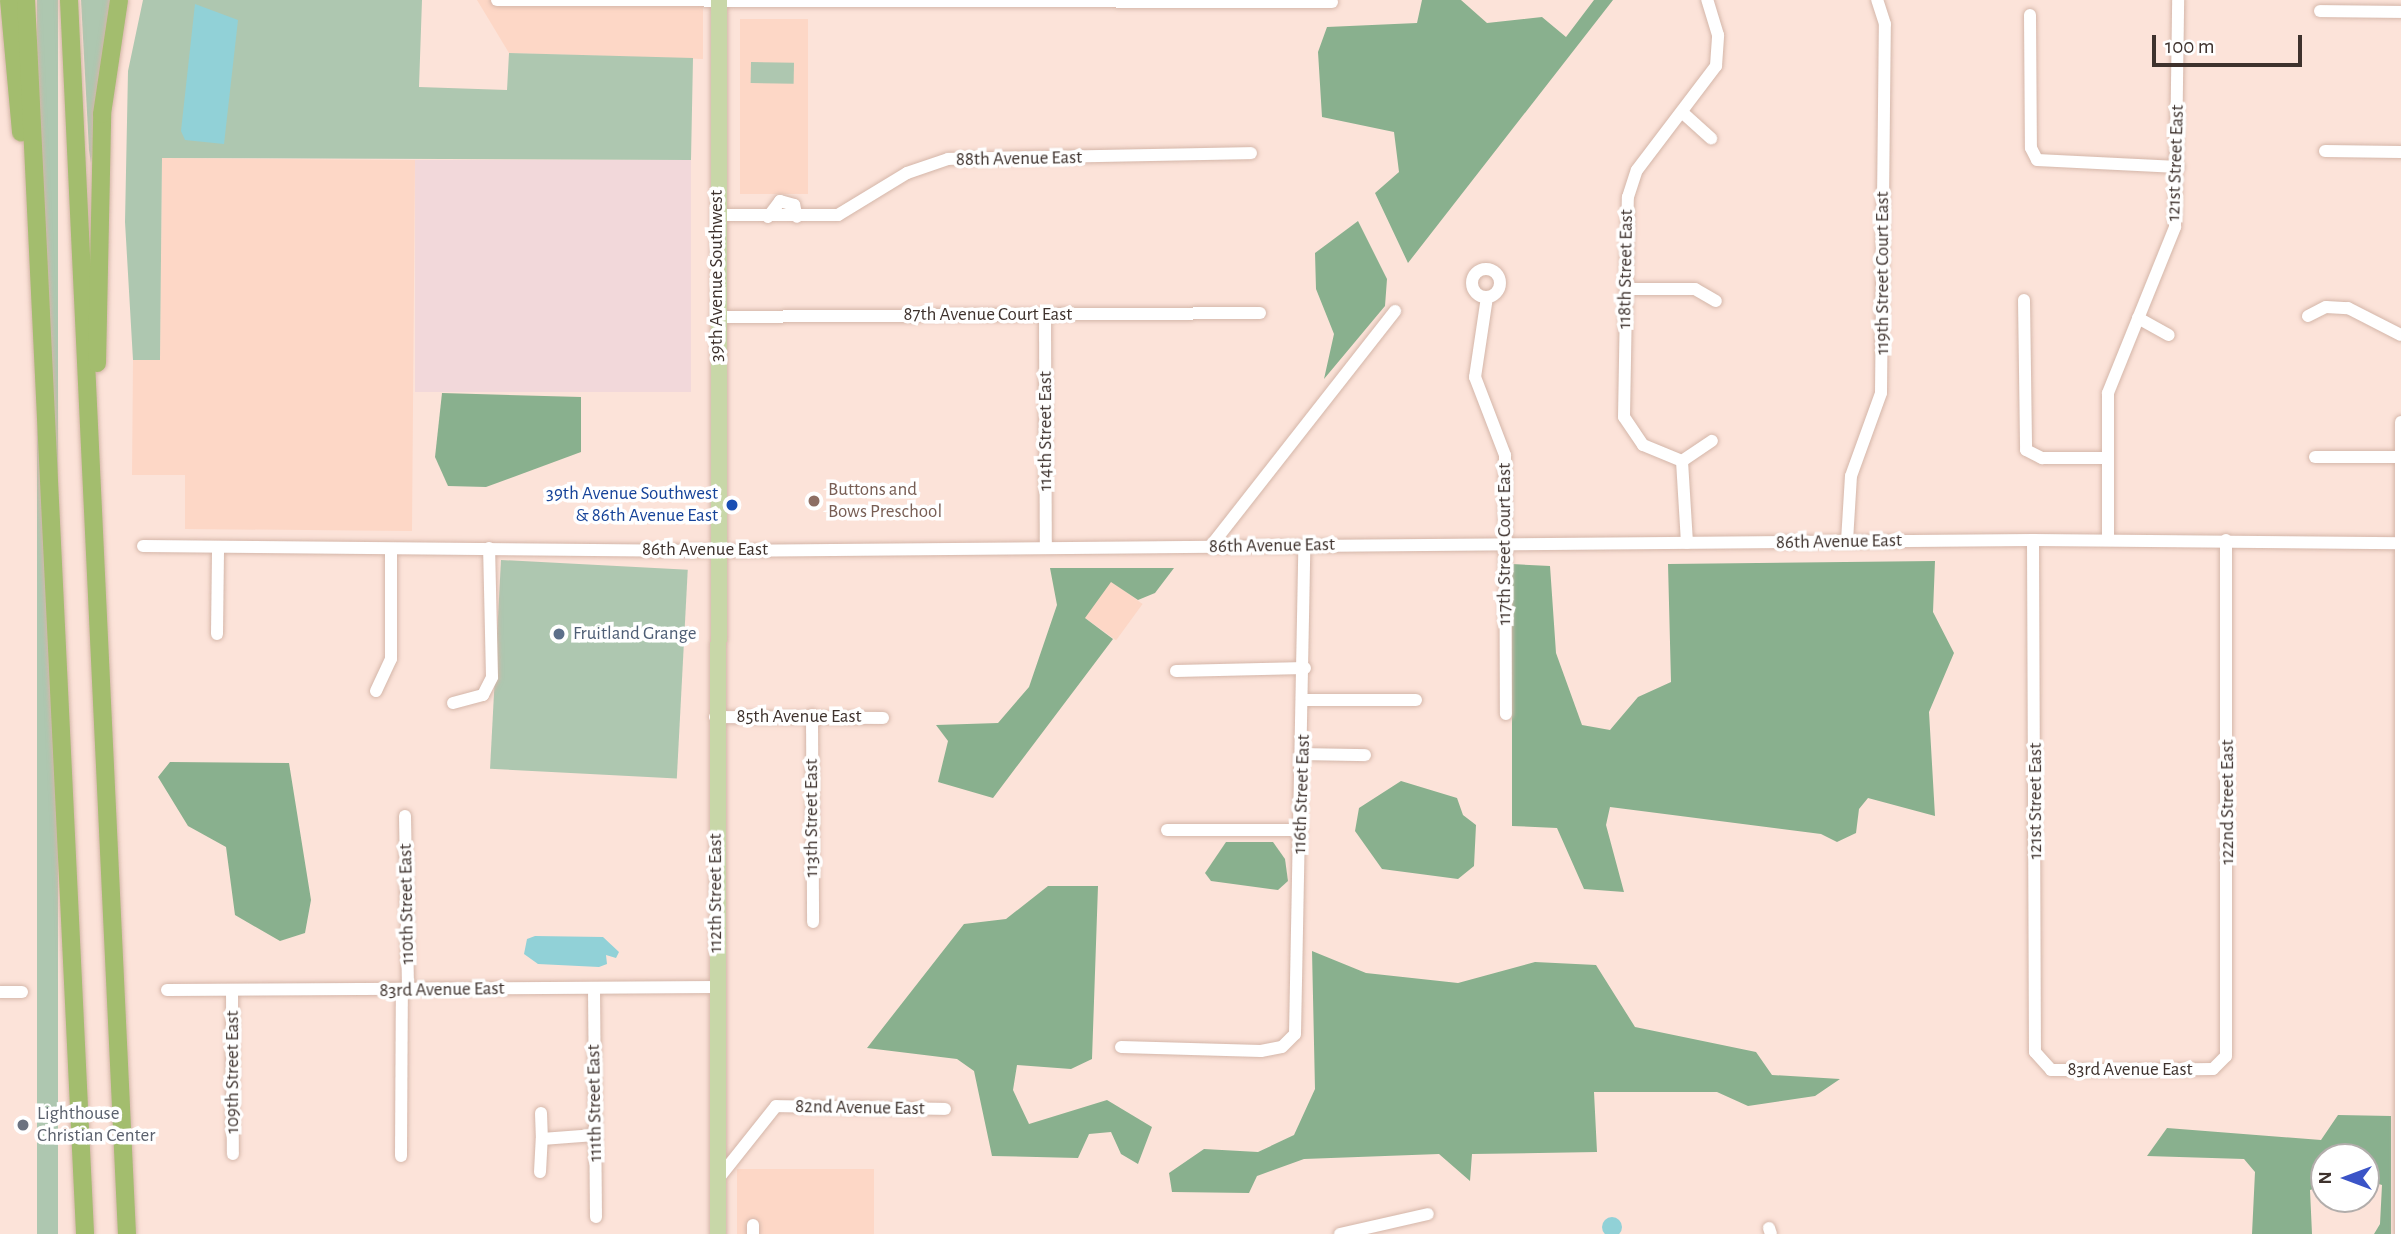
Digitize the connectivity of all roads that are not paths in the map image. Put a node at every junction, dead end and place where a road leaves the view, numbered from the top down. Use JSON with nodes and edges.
{"nodes":[{"id":1,"x":9,"y":0,"type":"edge"},
{"id":2,"x":26,"y":0,"type":"edge"},
{"id":3,"x":69,"y":0,"type":"edge"},
{"id":4,"x":119,"y":0,"type":"edge"},
{"id":5,"x":497,"y":0,"type":"edge"},
{"id":6,"x":1707,"y":0,"type":"edge"},
{"id":7,"x":1877,"y":0,"type":"edge"},
{"id":8,"x":2178,"y":0,"type":"edge"},
{"id":9,"x":719,"y":2,"type":"edge"},
{"id":10,"x":1332,"y":2,"type":"dead end"},
{"id":11,"x":2320,"y":11,"type":"dead end"},
{"id":12,"x":2401,"y":12,"type":"edge"},
{"id":13,"x":2030,"y":15,"type":"dead end"},
{"id":14,"x":1683,"y":113,"type":"junction"},
{"id":15,"x":1711,"y":138,"type":"dead end"},
{"id":16,"x":2325,"y":151,"type":"dead end"},
{"id":17,"x":2401,"y":152,"type":"edge"},
{"id":18,"x":1251,"y":153,"type":"dead end"},
{"id":19,"x":2178,"y":167,"type":"junction"},
{"id":20,"x":717,"y":215,"type":"junction"},
{"id":21,"x":1626,"y":289,"type":"junction"},
{"id":22,"x":1487,"y":297,"type":"dead end"},
{"id":23,"x":2024,"y":300,"type":"dead end"},
{"id":24,"x":1716,"y":301,"type":"dead end"},
{"id":25,"x":1395,"y":311,"type":"dead end"},
{"id":26,"x":1260,"y":313,"type":"dead end"},
{"id":27,"x":1045,"y":314,"type":"junction"},
{"id":28,"x":2308,"y":316,"type":"dead end"},
{"id":29,"x":716,"y":317,"type":"junction"},
{"id":30,"x":2138,"y":318,"type":"junction"},
{"id":31,"x":2169,"y":335,"type":"dead end"},
{"id":32,"x":2401,"y":335,"type":"edge"},
{"id":33,"x":44,"y":398,"type":"junction"},
{"id":34,"x":2401,"y":422,"type":"edge"},
{"id":35,"x":1712,"y":441,"type":"dead end"},
{"id":36,"x":2315,"y":457,"type":"dead end"},
{"id":37,"x":2401,"y":457,"type":"edge"},
{"id":38,"x":2108,"y":458,"type":"junction"},
{"id":39,"x":1682,"y":461,"type":"junction"},
{"id":40,"x":2033,"y":540,"type":"junction"},
{"id":41,"x":2108,"y":540,"type":"junction"},
{"id":42,"x":2227,"y":540,"type":"junction"},
{"id":43,"x":1847,"y":541,"type":"junction"},
{"id":44,"x":1688,"y":543,"type":"junction"},
{"id":45,"x":2401,"y":543,"type":"edge"},
{"id":46,"x":1505,"y":544,"type":"junction"},
{"id":47,"x":143,"y":546,"type":"dead end"},
{"id":48,"x":1304,"y":546,"type":"junction"},
{"id":49,"x":218,"y":547,"type":"junction"},
{"id":50,"x":1210,"y":547,"type":"junction"},
{"id":51,"x":489,"y":548,"type":"junction"},
{"id":52,"x":1046,"y":548,"type":"junction"},
{"id":53,"x":391,"y":549,"type":"junction"},
{"id":54,"x":715,"y":551,"type":"junction"},
{"id":55,"x":96,"y":570,"type":"junction"},
{"id":56,"x":217,"y":634,"type":"dead end"},
{"id":57,"x":1304,"y":667,"type":"junction"},
{"id":58,"x":1176,"y":670,"type":"dead end"},
{"id":59,"x":376,"y":691,"type":"dead end"},
{"id":60,"x":1305,"y":700,"type":"junction"},
{"id":61,"x":1416,"y":700,"type":"dead end"},
{"id":62,"x":453,"y":703,"type":"dead end"},
{"id":63,"x":1506,"y":714,"type":"dead end"},
{"id":64,"x":812,"y":715,"type":"junction"},
{"id":65,"x":715,"y":717,"type":"junction"},
{"id":66,"x":883,"y":718,"type":"dead end"},
{"id":67,"x":1305,"y":754,"type":"junction"},
{"id":68,"x":1365,"y":755,"type":"dead end"},
{"id":69,"x":405,"y":816,"type":"dead end"},
{"id":70,"x":1167,"y":830,"type":"dead end"},
{"id":71,"x":1300,"y":830,"type":"junction"},
{"id":72,"x":813,"y":922,"type":"dead end"},
{"id":73,"x":717,"y":987,"type":"junction"},
{"id":74,"x":167,"y":989,"type":"dead end"},
{"id":75,"x":594,"y":989,"type":"junction"},
{"id":76,"x":232,"y":990,"type":"junction"},
{"id":77,"x":405,"y":991,"type":"junction"},
{"id":78,"x":0,"y":992,"type":"edge"},
{"id":79,"x":22,"y":992,"type":"dead end"},
{"id":80,"x":1121,"y":1047,"type":"dead end"},
{"id":81,"x":2039,"y":1061,"type":"joint"},
{"id":82,"x":2223,"y":1064,"type":"joint"},
{"id":83,"x":945,"y":1109,"type":"dead end"},
{"id":84,"x":541,"y":1113,"type":"dead end"},
{"id":85,"x":595,"y":1135,"type":"junction"},
{"id":86,"x":542,"y":1139,"type":"junction"},
{"id":87,"x":233,"y":1154,"type":"dead end"},
{"id":88,"x":401,"y":1156,"type":"dead end"},
{"id":89,"x":540,"y":1172,"type":"dead end"},
{"id":90,"x":718,"y":1179,"type":"junction"},
{"id":91,"x":1428,"y":1214,"type":"dead end"},
{"id":92,"x":596,"y":1217,"type":"dead end"},
{"id":93,"x":85,"y":1234,"type":"edge"},
{"id":94,"x":127,"y":1234,"type":"edge"},
{"id":95,"x":718,"y":1234,"type":"edge"},
{"id":96,"x":1340,"y":1234,"type":"edge"},
{"id":97,"x":2401,"y":1234,"type":"edge"}],
"edges":[{"from":1,"to":33,"type":"highway"},
{"from":2,"to":33,"type":"highway"},
{"from":3,"to":55,"type":"highway"},
{"from":4,"to":55,"type":"highway"},
{"from":5,"to":9,"type":"street"},
{"from":6,"to":14,"type":"street","name":"118th Street East"},
{"from":7,"to":43,"type":"street","name":"119th Street Court East"},
{"from":8,"to":19,"type":"street","name":"121st Street East"},
{"from":9,"to":10,"type":"street"},
{"from":9,"to":20,"type":"main road","name":"39th Avenue Southwest"},
{"from":11,"to":12,"type":"street"},
{"from":13,"to":19,"type":"street"},
{"from":14,"to":15,"type":"street"},
{"from":14,"to":21,"type":"street","name":"118th Street East"},
{"from":16,"to":17,"type":"street"},
{"from":18,"to":20,"type":"street","name":"88th Avenue East"},
{"from":19,"to":30,"type":"street","name":"121st Street East"},
{"from":20,"to":29,"type":"main road","name":"39th Avenue Southwest"},
{"from":21,"to":24,"type":"street"},
{"from":21,"to":39,"type":"street","name":"118th Street East"},
{"from":22,"to":46,"type":"street","name":"117th Street Court East"},
{"from":23,"to":38,"type":"street"},
{"from":25,"to":50,"type":"street"},
{"from":26,"to":27,"type":"street","name":"87th Avenue Court East"},
{"from":27,"to":29,"type":"street","name":"87th Avenue Court East"},
{"from":27,"to":52,"type":"street","name":"114th Street East"},
{"from":28,"to":32,"type":"street"},
{"from":29,"to":54,"type":"main road","name":"39th Avenue Southwest"},
{"from":30,"to":31,"type":"street"},
{"from":30,"to":38,"type":"street","name":"121st Street East"},
{"from":33,"to":93,"type":"highway"},
{"from":34,"to":37,"type":"street"},
{"from":35,"to":39,"type":"street"},
{"from":36,"to":37,"type":"street"},
{"from":37,"to":45,"type":"street"},
{"from":38,"to":41,"type":"street","name":"121st Street East"},
{"from":39,"to":44,"type":"street"},
{"from":40,"to":41,"type":"street","name":"86th Avenue East"},
{"from":40,"to":43,"type":"street","name":"86th Avenue East"},
{"from":40,"to":81,"type":"street","name":"121st Street East"},
{"from":41,"to":42,"type":"street","name":"86th Avenue East"},
{"from":42,"to":45,"type":"street","name":"86th Avenue East"},
{"from":42,"to":82,"type":"street","name":"122nd Street East"},
{"from":43,"to":44,"type":"street","name":"86th Avenue East"},
{"from":44,"to":46,"type":"street","name":"86th Avenue East"},
{"from":45,"to":97,"type":"street"},
{"from":46,"to":48,"type":"street","name":"86th Avenue East"},
{"from":46,"to":63,"type":"street","name":"117th Street Court East"},
{"from":47,"to":49,"type":"street","name":"86th Avenue East"},
{"from":48,"to":50,"type":"street","name":"86th Avenue East"},
{"from":48,"to":57,"type":"street","name":"116th Street East"},
{"from":49,"to":53,"type":"street","name":"86th Avenue East"},
{"from":49,"to":56,"type":"street"},
{"from":50,"to":52,"type":"street","name":"86th Avenue East"},
{"from":51,"to":53,"type":"street","name":"86th Avenue East"},
{"from":51,"to":54,"type":"street","name":"86th Avenue East"},
{"from":51,"to":62,"type":"street"},
{"from":52,"to":54,"type":"street","name":"86th Avenue East"},
{"from":53,"to":59,"type":"street"},
{"from":54,"to":65,"type":"main road","name":"112th Street East"},
{"from":55,"to":94,"type":"highway"},
{"from":57,"to":58,"type":"street"},
{"from":57,"to":60,"type":"street","name":"116th Street East"},
{"from":60,"to":61,"type":"street"},
{"from":60,"to":67,"type":"street","name":"116th Street East"},
{"from":64,"to":65,"type":"street","name":"85th Avenue East"},
{"from":64,"to":66,"type":"street","name":"85th Avenue East"},
{"from":64,"to":72,"type":"street","name":"113th Street East"},
{"from":65,"to":73,"type":"main road","name":"112th Street East"},
{"from":67,"to":68,"type":"street"},
{"from":67,"to":71,"type":"street","name":"116th Street East"},
{"from":69,"to":77,"type":"street","name":"110th Street East"},
{"from":70,"to":71,"type":"street"},
{"from":71,"to":80,"type":"street","name":"116th Street East"},
{"from":73,"to":75,"type":"street","name":"83rd Avenue East"},
{"from":73,"to":90,"type":"main road","name":"112th Street East"},
{"from":74,"to":76,"type":"street","name":"83rd Avenue East"},
{"from":75,"to":77,"type":"street","name":"83rd Avenue East"},
{"from":75,"to":85,"type":"street","name":"111th Street East"},
{"from":76,"to":77,"type":"street","name":"83rd Avenue East"},
{"from":76,"to":87,"type":"street","name":"109th Street East"},
{"from":77,"to":88,"type":"street","name":"110th Street East"},
{"from":78,"to":79,"type":"street"},
{"from":81,"to":82,"type":"street","name":"83rd Avenue East"},
{"from":83,"to":90,"type":"street","name":"82nd Avenue East"},
{"from":84,"to":86,"type":"street"},
{"from":85,"to":86,"type":"street"},
{"from":85,"to":92,"type":"street","name":"111th Street East"},
{"from":86,"to":89,"type":"street"},
{"from":90,"to":95,"type":"main road","name":"112th Street East"},
{"from":91,"to":96,"type":"street"}]}
